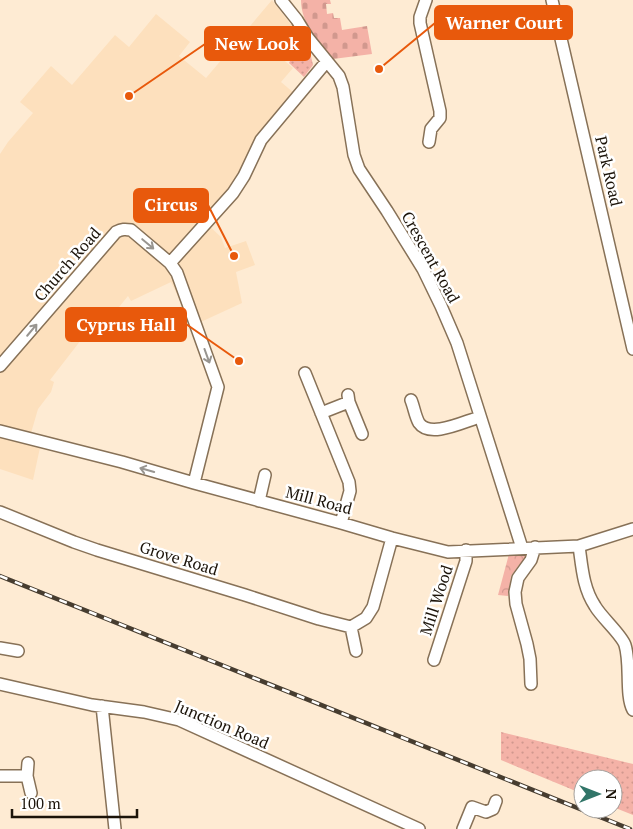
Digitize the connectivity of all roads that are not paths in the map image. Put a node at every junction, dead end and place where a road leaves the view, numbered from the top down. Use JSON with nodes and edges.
{"nodes":[{"id":1,"x":281,"y":0,"type":"edge"},
{"id":2,"x":426,"y":0,"type":"edge"},
{"id":3,"x":552,"y":0,"type":"edge"},
{"id":4,"x":327,"y":61,"type":"junction"},
{"id":5,"x":429,"y":142,"type":"dead end"},
{"id":6,"x":170,"y":262,"type":"junction"},
{"id":7,"x":633,"y":349,"type":"edge"},
{"id":8,"x":0,"y":366,"type":"edge"},
{"id":9,"x":305,"y":373,"type":"dead end"},
{"id":10,"x":411,"y":400,"type":"dead end"},
{"id":11,"x":321,"y":413,"type":"junction"},
{"id":12,"x":480,"y":417,"type":"junction"},
{"id":13,"x":0,"y":431,"type":"edge"},
{"id":14,"x":362,"y":434,"type":"dead end"},
{"id":15,"x":266,"y":475,"type":"dead end"},
{"id":16,"x":194,"y":483,"type":"junction"},
{"id":17,"x":259,"y":501,"type":"junction"},
{"id":18,"x":0,"y":512,"type":"edge"},
{"id":19,"x":341,"y":523,"type":"junction"},
{"id":20,"x":633,"y":529,"type":"edge"},
{"id":21,"x":392,"y":538,"type":"junction"},
{"id":22,"x":579,"y":546,"type":"junction"},
{"id":23,"x":534,"y":547,"type":"junction"},
{"id":24,"x":522,"y":548,"type":"junction"},
{"id":25,"x":466,"y":550,"type":"junction"},
{"id":26,"x":351,"y":627,"type":"junction"},
{"id":27,"x":629,"y":642,"type":"edge"},
{"id":28,"x":0,"y":648,"type":"edge"},
{"id":29,"x":18,"y":651,"type":"dead end"},
{"id":30,"x":356,"y":651,"type":"dead end"},
{"id":31,"x":434,"y":660,"type":"dead end"},
{"id":32,"x":0,"y":684,"type":"edge"},
{"id":33,"x":531,"y":684,"type":"dead end"},
{"id":34,"x":102,"y":706,"type":"junction"},
{"id":35,"x":633,"y":710,"type":"edge"},
{"id":36,"x":28,"y":763,"type":"dead end"},
{"id":37,"x":0,"y":776,"type":"edge"},
{"id":38,"x":27,"y":776,"type":"junction"},
{"id":39,"x":31,"y":793,"type":"dead end"},
{"id":40,"x":496,"y":801,"type":"dead end"},
{"id":41,"x":413,"y":828,"type":"edge"},
{"id":42,"x":115,"y":829,"type":"edge"},
{"id":43,"x":463,"y":829,"type":"edge"}],
"edges":[{"from":1,"to":4,"type":"street","name":"Crescent Road"},
{"from":2,"to":5,"type":"street"},
{"from":3,"to":7,"type":"street","name":"Park Road"},
{"from":4,"to":6,"type":"street"},
{"from":4,"to":12,"type":"street","name":"Crescent Road"},
{"from":8,"to":6,"type":"street","name":"Church Road","one_way":true},
{"from":6,"to":16,"type":"street","one_way":true},
{"from":9,"to":11,"type":"street"},
{"from":10,"to":12,"type":"street"},
{"from":11,"to":14,"type":"street"},
{"from":11,"to":19,"type":"street"},
{"from":12,"to":24,"type":"street","name":"Crescent Road"},
{"from":16,"to":13,"type":"street","name":"Mill Road","one_way":true},
{"from":15,"to":17,"type":"street"},
{"from":16,"to":17,"type":"street","name":"Mill Road"},
{"from":17,"to":19,"type":"street","name":"Mill Road"},
{"from":18,"to":26,"type":"street","name":"Grove Road"},
{"from":19,"to":21,"type":"street","name":"Mill Road"},
{"from":20,"to":22,"type":"street","name":"Mill Road"},
{"from":21,"to":25,"type":"street","name":"Mill Road"},
{"from":21,"to":26,"type":"street"},
{"from":22,"to":23,"type":"street","name":"Mill Road"},
{"from":22,"to":27,"type":"street"},
{"from":23,"to":24,"type":"street","name":"Mill Road"},
{"from":23,"to":33,"type":"street"},
{"from":24,"to":25,"type":"street","name":"Mill Road"},
{"from":25,"to":31,"type":"street","name":"Mill Wood"},
{"from":26,"to":30,"type":"street"},
{"from":27,"to":35,"type":"street"},
{"from":28,"to":29,"type":"street"},
{"from":32,"to":34,"type":"street","name":"Junction Road"},
{"from":34,"to":41,"type":"street","name":"Junction Road"},
{"from":34,"to":42,"type":"street"},
{"from":36,"to":38,"type":"street"},
{"from":37,"to":38,"type":"street"},
{"from":38,"to":39,"type":"street"},
{"from":40,"to":43,"type":"street"}]}
